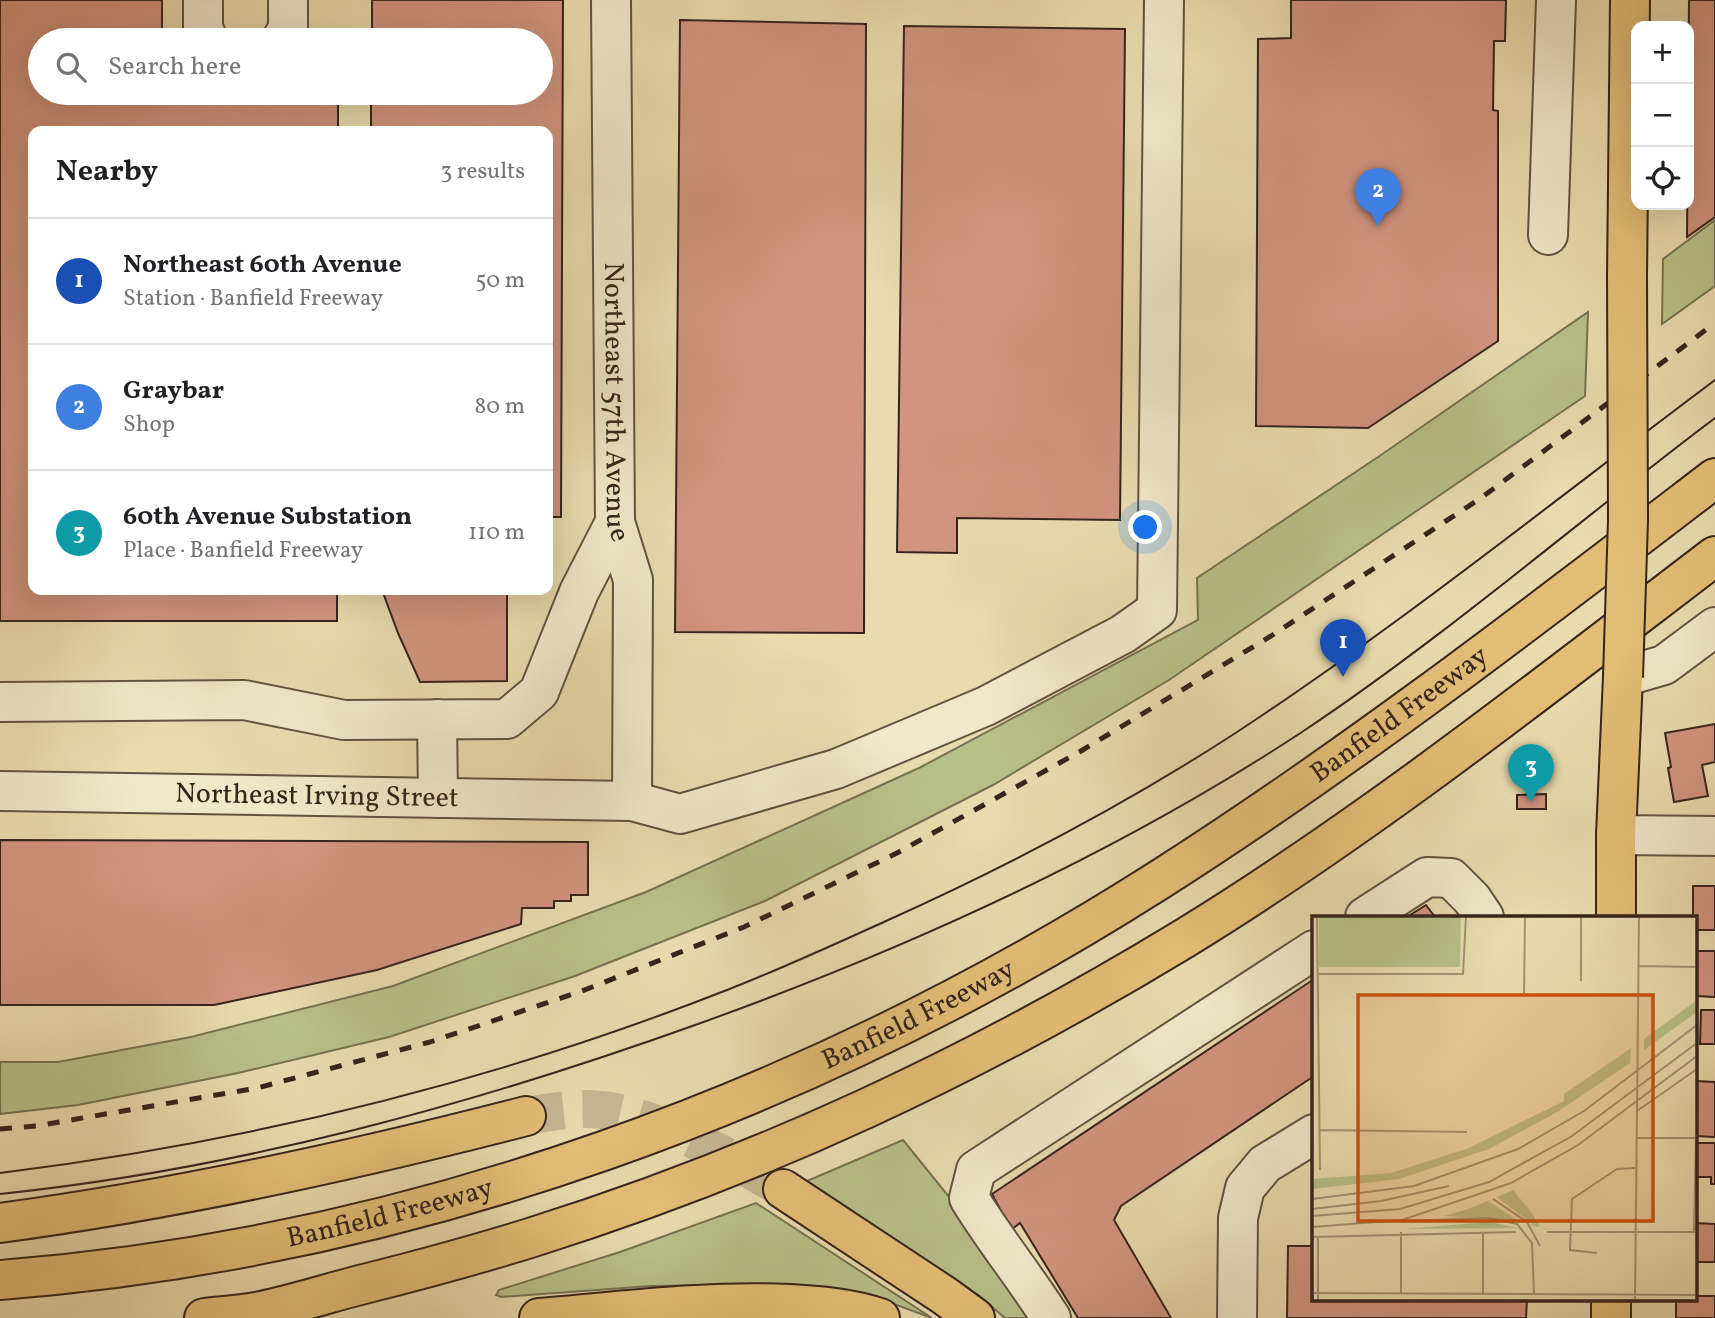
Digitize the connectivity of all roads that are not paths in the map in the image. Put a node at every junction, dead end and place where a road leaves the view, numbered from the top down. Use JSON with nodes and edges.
{"nodes":[{"id":1,"x":203,"y":0,"type":"edge"},
{"id":2,"x":288,"y":0,"type":"edge"},
{"id":3,"x":611,"y":0,"type":"edge"},
{"id":4,"x":1164,"y":0,"type":"edge"},
{"id":5,"x":1556,"y":0,"type":"edge"},
{"id":6,"x":1630,"y":0,"type":"edge"},
{"id":7,"x":203,"y":28,"type":"edge"},
{"id":8,"x":288,"y":28,"type":"edge"},
{"id":9,"x":1548,"y":235,"type":"dead end"},
{"id":10,"x":1715,"y":478,"type":"edge"},
{"id":11,"x":615,"y":522,"type":"junction"},
{"id":12,"x":1715,"y":556,"type":"edge"},
{"id":13,"x":1715,"y":627,"type":"edge"},
{"id":14,"x":1623,"y":677,"type":"junction"},
{"id":15,"x":0,"y":702,"type":"edge"},
{"id":16,"x":437,"y":719,"type":"junction"},
{"id":17,"x":0,"y":791,"type":"edge"},
{"id":18,"x":438,"y":797,"type":"junction"},
{"id":19,"x":632,"y":801,"type":"junction"},
{"id":20,"x":1616,"y":835,"type":"junction"},
{"id":21,"x":1715,"y":836,"type":"edge"},
{"id":22,"x":1367,"y":916,"type":"edge"},
{"id":23,"x":1483,"y":916,"type":"edge"},
{"id":24,"x":1616,"y":916,"type":"edge"},
{"id":25,"x":1312,"y":951,"type":"edge"},
{"id":26,"x":526,"y":1116,"type":"tunnel mouth"},
{"id":27,"x":1312,"y":1135,"type":"edge"},
{"id":28,"x":783,"y":1189,"type":"tunnel mouth"},
{"id":29,"x":0,"y":1223,"type":"edge"},
{"id":30,"x":0,"y":1280,"type":"edge"},
{"id":31,"x":1611,"y":1300,"type":"edge"},
{"id":32,"x":265,"y":1315,"type":"edge"},
{"id":33,"x":204,"y":1318,"type":"edge"},
{"id":34,"x":539,"y":1318,"type":"edge"},
{"id":35,"x":880,"y":1318,"type":"edge"},
{"id":36,"x":975,"y":1318,"type":"edge"},
{"id":37,"x":1051,"y":1318,"type":"edge"},
{"id":38,"x":1237,"y":1318,"type":"edge"},
{"id":39,"x":1611,"y":1318,"type":"edge"}],
"edges":[{"from":1,"to":7,"type":"street"},
{"from":2,"to":8,"type":"street"},
{"from":3,"to":11,"type":"street","name":"Northeast 57th Avenue"},
{"from":4,"to":19,"type":"street","name":"Northeast Irving Street"},
{"from":5,"to":9,"type":"street"},
{"from":6,"to":14,"type":"main road","bridge":true},
{"from":10,"to":30,"type":"main road","name":"Banfield Freeway"},
{"from":11,"to":16,"type":"street"},
{"from":11,"to":19,"type":"street","name":"Northeast 57th Avenue"},
{"from":12,"to":32,"type":"main road"},
{"from":13,"to":14,"type":"street"},
{"from":14,"to":20,"type":"main road"},
{"from":15,"to":16,"type":"street"},
{"from":16,"to":18,"type":"street"},
{"from":17,"to":18,"type":"street","name":"Northeast Irving Street"},
{"from":18,"to":19,"type":"street","name":"Northeast Irving Street"},
{"from":20,"to":21,"type":"street"},
{"from":20,"to":24,"type":"main road"},
{"from":22,"to":23,"type":"street"},
{"from":25,"to":37,"type":"street"},
{"from":26,"to":29,"type":"main road"},
{"from":27,"to":38,"type":"street"},
{"from":28,"to":36,"type":"main road"},
{"from":31,"to":39,"type":"main road"},
{"from":32,"to":33,"type":"main road"},
{"from":34,"to":35,"type":"main road"}]}
